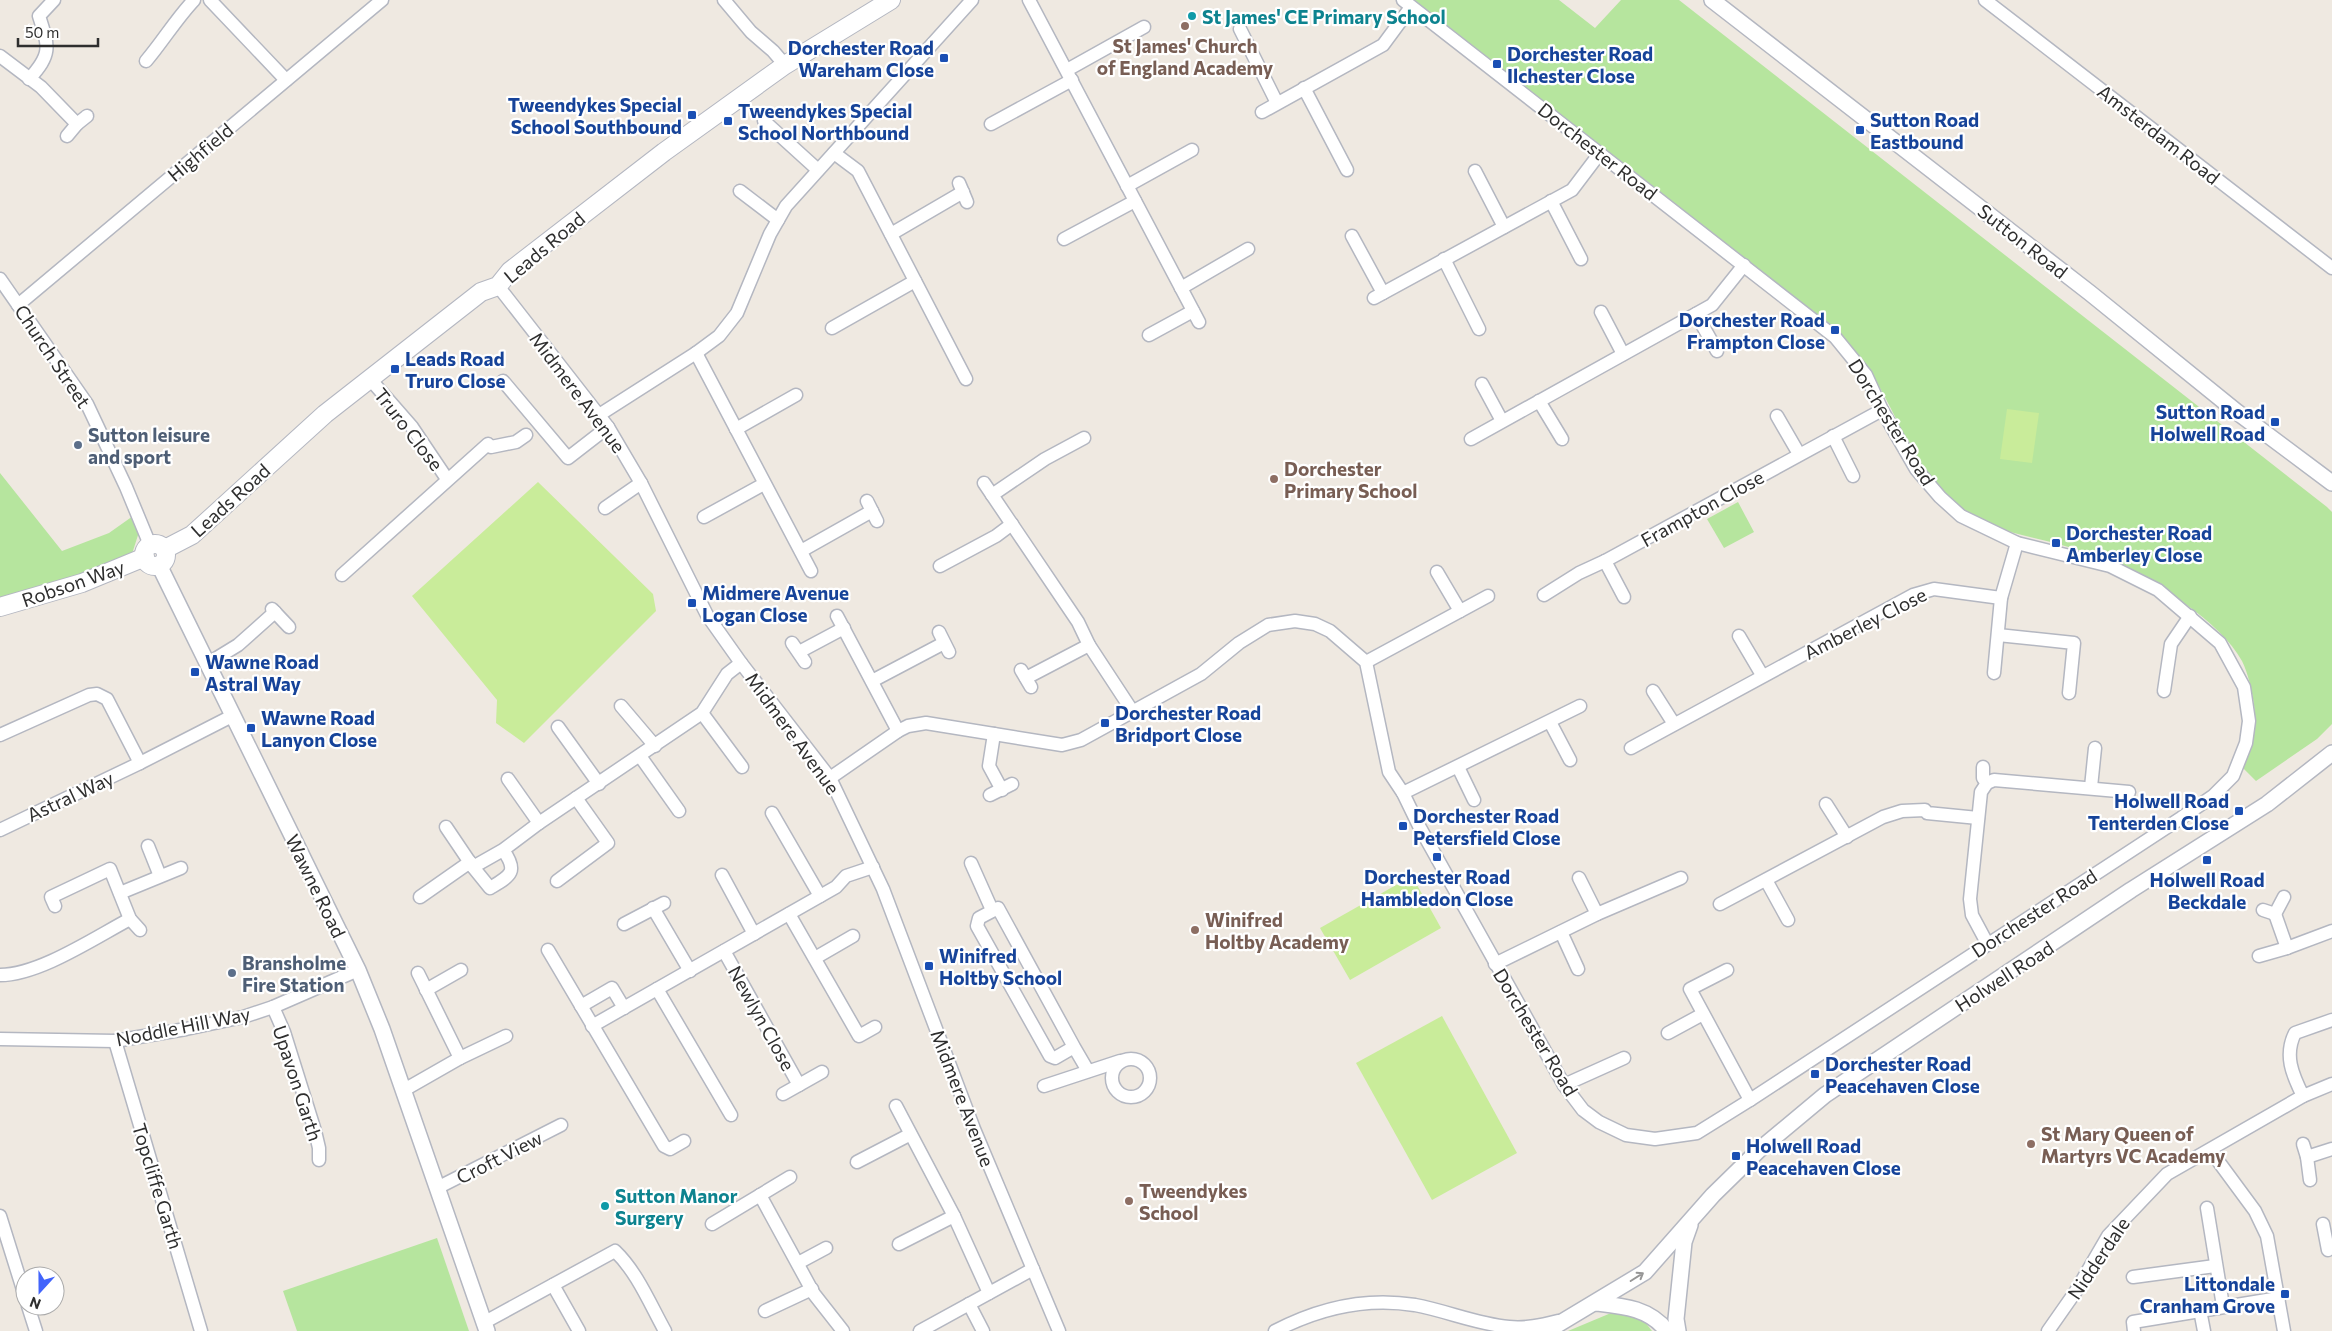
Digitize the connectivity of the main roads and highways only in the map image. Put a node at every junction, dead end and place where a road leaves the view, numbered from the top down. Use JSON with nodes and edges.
{"nodes":[{"id":1,"x":891,"y":0,"type":"edge"},
{"id":2,"x":155,"y":554,"type":"joint"},
{"id":3,"x":0,"y":607,"type":"edge"}],
"edges":[{"from":1,"to":2,"type":"main road","name":"Leads Road"},
{"from":2,"to":3,"type":"main road","name":"Robson Way"}]}
